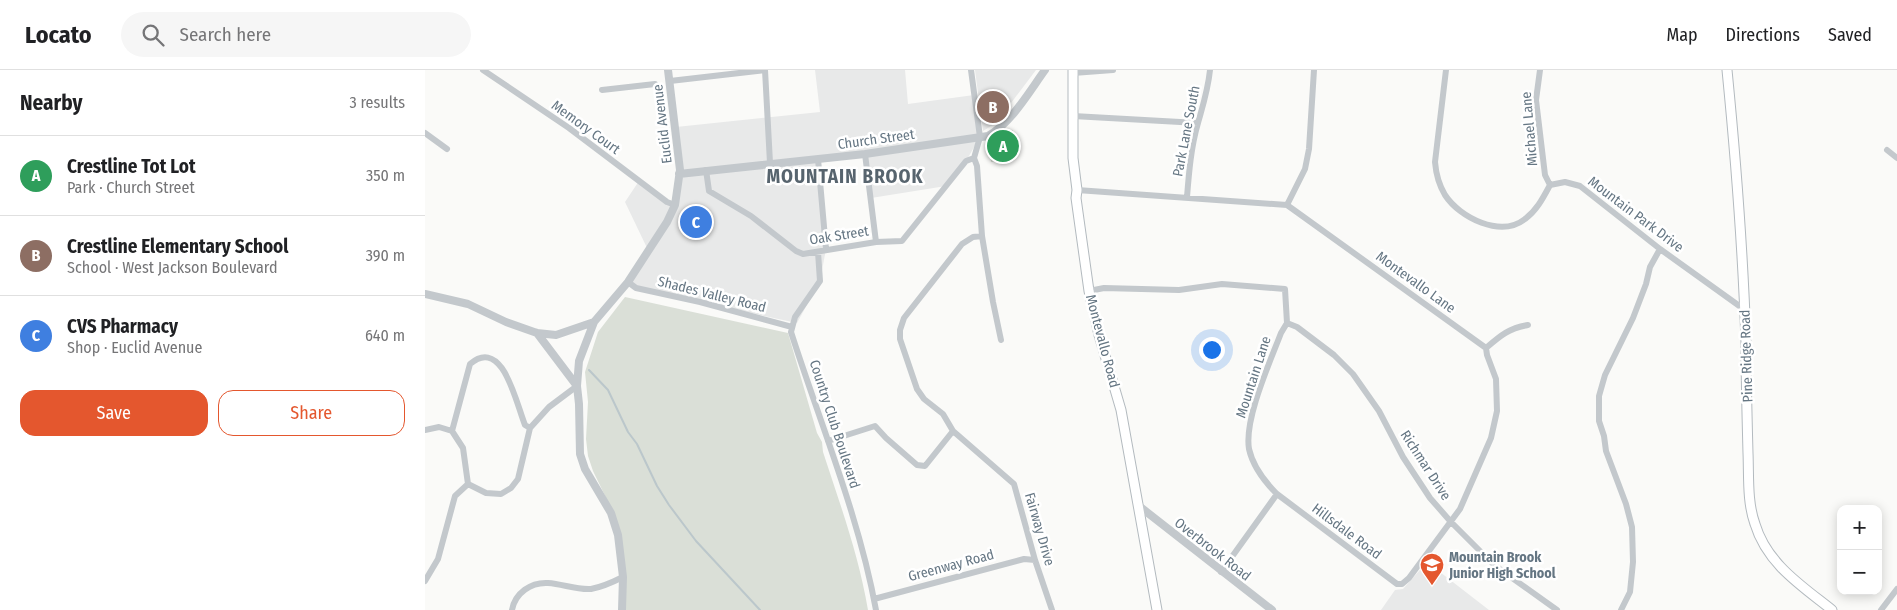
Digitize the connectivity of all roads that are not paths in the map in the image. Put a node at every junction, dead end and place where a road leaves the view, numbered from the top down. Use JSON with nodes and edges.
{"nodes":[{"id":1,"x":483,"y":70,"type":"edge"},
{"id":2,"x":669,"y":70,"type":"edge"},
{"id":3,"x":765,"y":70,"type":"edge"},
{"id":4,"x":971,"y":70,"type":"edge"},
{"id":5,"x":1045,"y":70,"type":"edge"},
{"id":6,"x":1113,"y":70,"type":"edge"},
{"id":7,"x":1210,"y":70,"type":"edge"},
{"id":8,"x":1314,"y":70,"type":"edge"},
{"id":9,"x":1446,"y":70,"type":"edge"},
{"id":10,"x":1540,"y":70,"type":"edge"},
{"id":11,"x":1727,"y":70,"type":"edge"},
{"id":12,"x":1073,"y":71,"type":"edge"},
{"id":13,"x":670,"y":81,"type":"junction"},
{"id":14,"x":655,"y":84,"type":"dead end"},
{"id":15,"x":602,"y":90,"type":"dead end"},
{"id":16,"x":1073,"y":116,"type":"junction"},
{"id":17,"x":1198,"y":123,"type":"junction"},
{"id":18,"x":425,"y":133,"type":"edge"},
{"id":19,"x":980,"y":137,"type":"junction"},
{"id":20,"x":447,"y":149,"type":"dead end"},
{"id":21,"x":1887,"y":150,"type":"dead end"},
{"id":22,"x":865,"y":154,"type":"junction"},
{"id":23,"x":974,"y":158,"type":"junction"},
{"id":24,"x":1897,"y":158,"type":"edge"},
{"id":25,"x":818,"y":159,"type":"junction"},
{"id":26,"x":770,"y":163,"type":"junction"},
{"id":27,"x":706,"y":170,"type":"junction"},
{"id":28,"x":679,"y":174,"type":"junction"},
{"id":29,"x":1550,"y":185,"type":"junction"},
{"id":30,"x":1077,"y":190,"type":"junction"},
{"id":31,"x":1187,"y":197,"type":"junction"},
{"id":32,"x":675,"y":205,"type":"junction"},
{"id":33,"x":1287,"y":205,"type":"junction"},
{"id":34,"x":982,"y":236,"type":"junction"},
{"id":35,"x":876,"y":242,"type":"junction"},
{"id":36,"x":826,"y":249,"type":"junction"},
{"id":37,"x":1660,"y":249,"type":"junction"},
{"id":38,"x":818,"y":252,"type":"junction"},
{"id":39,"x":628,"y":282,"type":"junction"},
{"id":40,"x":1089,"y":291,"type":"junction"},
{"id":41,"x":425,"y":294,"type":"edge"},
{"id":42,"x":1745,"y":310,"type":"junction"},
{"id":43,"x":594,"y":322,"type":"junction"},
{"id":44,"x":1287,"y":323,"type":"junction"},
{"id":45,"x":1528,"y":325,"type":"dead end"},
{"id":46,"x":792,"y":327,"type":"junction"},
{"id":47,"x":537,"y":333,"type":"junction"},
{"id":48,"x":1001,"y":340,"type":"dead end"},
{"id":49,"x":1486,"y":348,"type":"junction"},
{"id":50,"x":577,"y":386,"type":"junction"},
{"id":51,"x":530,"y":428,"type":"junction"},
{"id":52,"x":425,"y":430,"type":"edge"},
{"id":53,"x":452,"y":430,"type":"junction"},
{"id":54,"x":953,"y":430,"type":"junction"},
{"id":55,"x":828,"y":441,"type":"junction"},
{"id":56,"x":468,"y":484,"type":"junction"},
{"id":57,"x":1277,"y":494,"type":"junction"},
{"id":58,"x":1139,"y":506,"type":"junction"},
{"id":59,"x":1451,"y":522,"type":"junction"},
{"id":60,"x":1035,"y":560,"type":"junction"},
{"id":61,"x":1221,"y":572,"type":"junction"},
{"id":62,"x":623,"y":577,"type":"junction"},
{"id":63,"x":425,"y":581,"type":"edge"},
{"id":64,"x":1897,"y":589,"type":"edge"},
{"id":65,"x":874,"y":599,"type":"junction"},
{"id":66,"x":512,"y":610,"type":"edge"},
{"id":67,"x":622,"y":610,"type":"edge"},
{"id":68,"x":876,"y":610,"type":"edge"},
{"id":69,"x":1052,"y":610,"type":"edge"},
{"id":70,"x":1157,"y":610,"type":"edge"},
{"id":71,"x":1272,"y":610,"type":"edge"},
{"id":72,"x":1557,"y":610,"type":"edge"},
{"id":73,"x":1621,"y":610,"type":"edge"},
{"id":74,"x":1832,"y":610,"type":"edge"},
{"id":75,"x":1881,"y":610,"type":"edge"}],
"edges":[{"from":1,"to":32,"type":"street","name":"Memory Court"},
{"from":2,"to":13,"type":"street","name":"Euclid Avenue"},
{"from":3,"to":13,"type":"street"},
{"from":3,"to":26,"type":"street"},
{"from":4,"to":19,"type":"street"},
{"from":5,"to":19,"type":"street","name":"Church Street"},
{"from":6,"to":12,"type":"street"},
{"from":7,"to":17,"type":"street","name":"Park Lane South"},
{"from":8,"to":33,"type":"street"},
{"from":9,"to":29,"type":"street"},
{"from":10,"to":29,"type":"street","name":"Michael Lane"},
{"from":11,"to":42,"type":"main road","name":"Pine Ridge Road"},
{"from":12,"to":16,"type":"main road","name":"Montevallo Road"},
{"from":13,"to":28,"type":"street","name":"Euclid Avenue"},
{"from":14,"to":15,"type":"street"},
{"from":16,"to":17,"type":"street"},
{"from":16,"to":30,"type":"main road","name":"Montevallo Road"},
{"from":17,"to":31,"type":"street","name":"Park Lane South"},
{"from":18,"to":20,"type":"street"},
{"from":19,"to":22,"type":"street","name":"Church Street"},
{"from":19,"to":23,"type":"street"},
{"from":21,"to":24,"type":"street"},
{"from":22,"to":25,"type":"street","name":"Church Street"},
{"from":22,"to":35,"type":"street"},
{"from":23,"to":34,"type":"street"},
{"from":23,"to":35,"type":"street","name":"Oak Street"},
{"from":25,"to":26,"type":"street","name":"Church Street"},
{"from":25,"to":36,"type":"street"},
{"from":26,"to":27,"type":"street","name":"Church Street"},
{"from":27,"to":28,"type":"street","name":"Church Street"},
{"from":27,"to":38,"type":"street","name":"Oak Street"},
{"from":28,"to":32,"type":"street","name":"Euclid Avenue"},
{"from":29,"to":37,"type":"street","name":"Mountain Park Drive"},
{"from":30,"to":31,"type":"street"},
{"from":30,"to":40,"type":"main road","name":"Montevallo Road"},
{"from":31,"to":33,"type":"street"},
{"from":32,"to":39,"type":"street","name":"Euclid Avenue"},
{"from":33,"to":49,"type":"street","name":"Montevallo Lane"},
{"from":34,"to":48,"type":"street"},
{"from":34,"to":54,"type":"street","name":"Fairway Drive"},
{"from":35,"to":36,"type":"street","name":"Oak Street"},
{"from":36,"to":38,"type":"street","name":"Oak Street"},
{"from":37,"to":42,"type":"street","name":"Mountain Park Drive"},
{"from":37,"to":73,"type":"street"},
{"from":38,"to":46,"type":"street"},
{"from":39,"to":43,"type":"street","name":"Euclid Avenue"},
{"from":39,"to":46,"type":"street","name":"Shades Valley Road"},
{"from":40,"to":44,"type":"street","name":"Mountain Lane"},
{"from":40,"to":58,"type":"main road","name":"Montevallo Road"},
{"from":41,"to":47,"type":"street"},
{"from":42,"to":74,"type":"main road","name":"Pine Ridge Road"},
{"from":43,"to":47,"type":"street"},
{"from":43,"to":50,"type":"street"},
{"from":44,"to":57,"type":"street","name":"Mountain Lane"},
{"from":44,"to":59,"type":"street","name":"Richmar Drive"},
{"from":45,"to":49,"type":"street"},
{"from":46,"to":55,"type":"street","name":"Country Club Boulevard"},
{"from":47,"to":50,"type":"street"},
{"from":49,"to":59,"type":"street"},
{"from":50,"to":51,"type":"street"},
{"from":50,"to":62,"type":"street"},
{"from":51,"to":53,"type":"street"},
{"from":51,"to":56,"type":"street"},
{"from":52,"to":53,"type":"street"},
{"from":53,"to":56,"type":"street"},
{"from":54,"to":55,"type":"street"},
{"from":54,"to":60,"type":"street","name":"Fairway Drive"},
{"from":55,"to":65,"type":"street","name":"Country Club Boulevard"},
{"from":56,"to":63,"type":"street"},
{"from":57,"to":59,"type":"street","name":"Hillsdale Road"},
{"from":57,"to":61,"type":"street"},
{"from":58,"to":61,"type":"street","name":"Overbrook Road"},
{"from":58,"to":70,"type":"main road","name":"Montevallo Road"},
{"from":59,"to":72,"type":"street","name":"Richmar Drive"},
{"from":60,"to":65,"type":"street","name":"Greenway Road"},
{"from":60,"to":69,"type":"street","name":"Fairway Drive"},
{"from":61,"to":71,"type":"street","name":"Overbrook Road"},
{"from":62,"to":66,"type":"street"},
{"from":62,"to":67,"type":"street"},
{"from":64,"to":75,"type":"street"},
{"from":65,"to":68,"type":"street","name":"Country Club Boulevard"}]}
